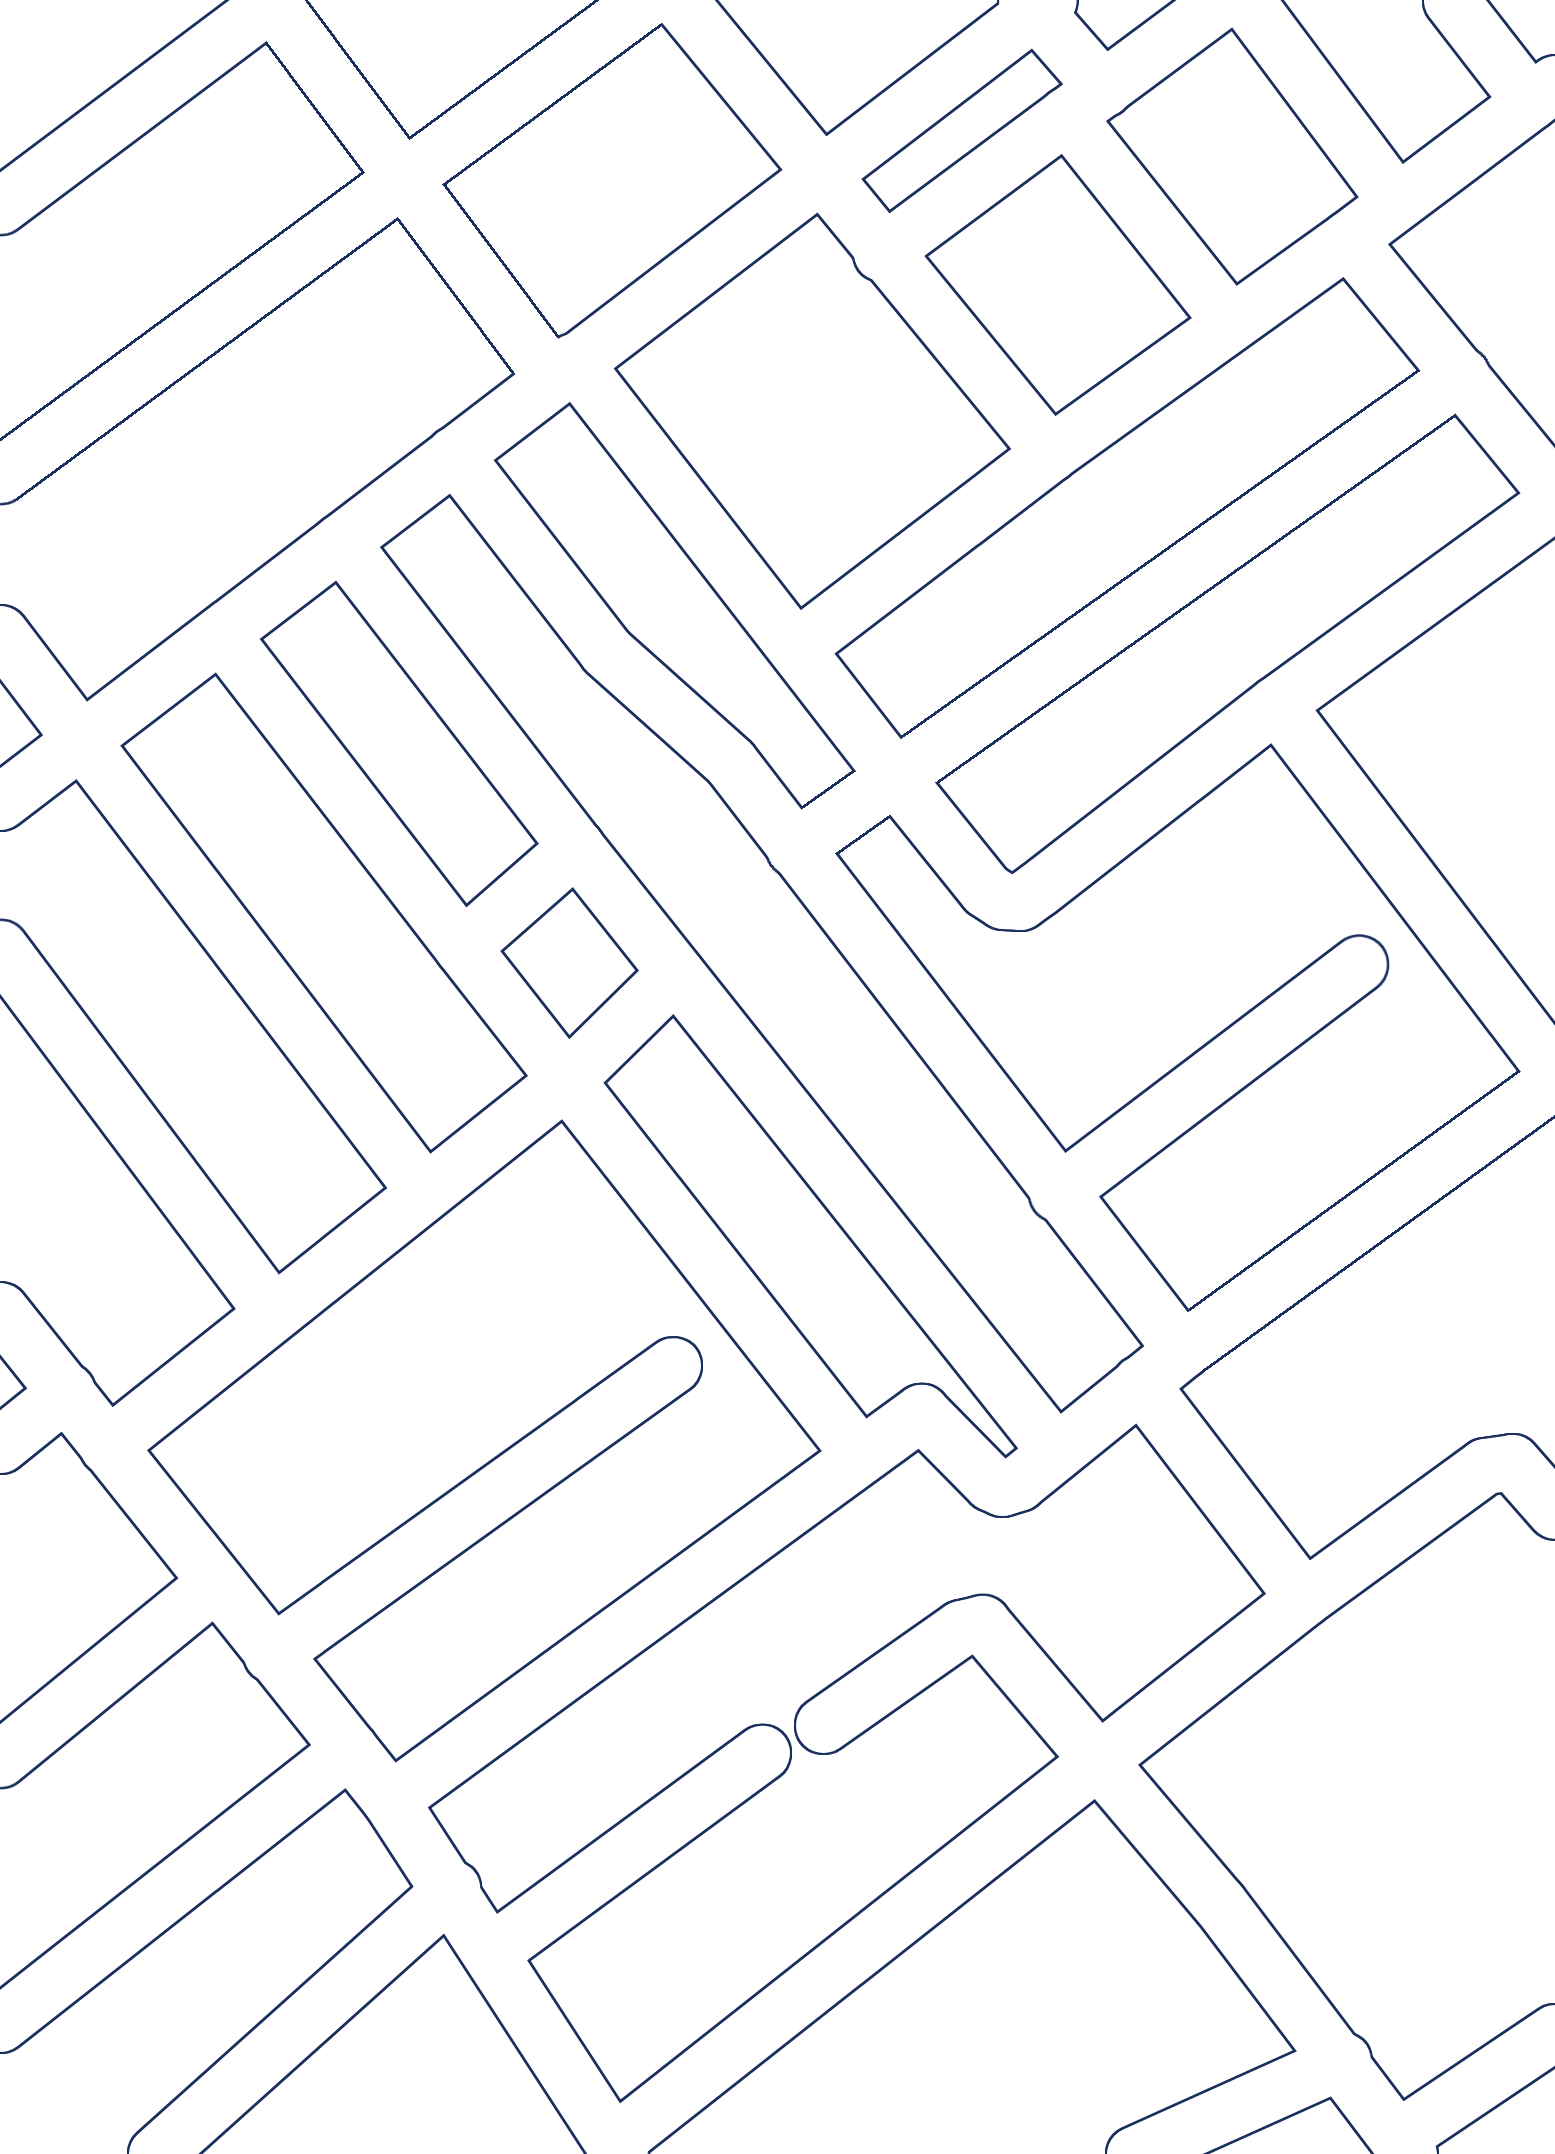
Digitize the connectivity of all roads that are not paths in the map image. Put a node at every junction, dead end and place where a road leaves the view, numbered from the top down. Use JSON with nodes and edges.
{"nodes":[{"id":1,"x":645,"y":0,"type":"edge"},
{"id":2,"x":680,"y":0,"type":"edge"},
{"id":3,"x":1222,"y":0,"type":"edge"},
{"id":4,"x":1246,"y":0,"type":"edge"},
{"id":5,"x":1451,"y":0,"type":"edge"},
{"id":6,"x":271,"y":1,"type":"edge"},
{"id":7,"x":1036,"y":4,"type":"edge"},
{"id":8,"x":1542,"y":93,"type":"edge"},
{"id":9,"x":1085,"y":102,"type":"junction"},
{"id":10,"x":818,"y":175,"type":"junction"},
{"id":11,"x":402,"y":178,"type":"junction"},
{"id":12,"x":1396,"y":201,"type":"junction"},
{"id":13,"x":0,"y":206,"type":"edge"},
{"id":14,"x":1348,"y":239,"type":"junction"},
{"id":15,"x":881,"y":253,"type":"junction"},
{"id":16,"x":1230,"y":322,"type":"junction"},
{"id":17,"x":562,"y":368,"type":"junction"},
{"id":18,"x":1461,"y":374,"type":"junction"},
{"id":19,"x":1050,"y":453,"type":"junction"},
{"id":20,"x":454,"y":454,"type":"junction"},
{"id":21,"x":0,"y":475,"type":"edge"},
{"id":22,"x":1555,"y":492,"type":"edge"},
{"id":23,"x":1555,"y":501,"type":"edge"},
{"id":24,"x":340,"y":541,"type":"junction"},
{"id":25,"x":0,"y":633,"type":"edge"},
{"id":26,"x":221,"y":634,"type":"junction"},
{"id":27,"x":798,"y":646,"type":"junction"},
{"id":28,"x":1276,"y":704,"type":"junction"},
{"id":29,"x":82,"y":740,"type":"junction"},
{"id":30,"x":892,"y":773,"type":"junction"},
{"id":31,"x":0,"y":802,"type":"edge"},
{"id":32,"x":576,"y":847,"type":"junction"},
{"id":33,"x":794,"y":848,"type":"junction"},
{"id":34,"x":0,"y":948,"type":"edge"},
{"id":35,"x":462,"y":948,"type":"junction"},
{"id":36,"x":1358,"y":964,"type":"dead end"},
{"id":37,"x":675,"y":973,"type":"junction"},
{"id":38,"x":1555,"y":1070,"type":"edge"},
{"id":39,"x":566,"y":1080,"type":"junction"},
{"id":40,"x":1555,"y":1080,"type":"edge"},
{"id":41,"x":424,"y":1192,"type":"junction"},
{"id":42,"x":1057,"y":1193,"type":"junction"},
{"id":43,"x":0,"y":1310,"type":"edge"},
{"id":44,"x":272,"y":1311,"type":"junction"},
{"id":45,"x":1182,"y":1350,"type":"junction"},
{"id":46,"x":673,"y":1365,"type":"dead end"},
{"id":47,"x":1140,"y":1383,"type":"junction"},
{"id":48,"x":67,"y":1392,"type":"junction"},
{"id":49,"x":0,"y":1445,"type":"edge"},
{"id":50,"x":108,"y":1446,"type":"junction"},
{"id":51,"x":1056,"y":1452,"type":"junction"},
{"id":52,"x":859,"y":1454,"type":"junction"},
{"id":53,"x":1555,"y":1512,"type":"edge"},
{"id":54,"x":215,"y":1583,"type":"junction"},
{"id":55,"x":1304,"y":1598,"type":"junction"},
{"id":56,"x":272,"y":1654,"type":"junction"},
{"id":57,"x":823,"y":1726,"type":"dead end"},
{"id":58,"x":350,"y":1749,"type":"junction"},
{"id":59,"x":762,"y":1753,"type":"dead end"},
{"id":60,"x":0,"y":1759,"type":"edge"},
{"id":61,"x":1100,"y":1765,"type":"junction"},
{"id":62,"x":390,"y":1800,"type":"junction"},
{"id":63,"x":452,"y":1888,"type":"junction"},
{"id":64,"x":492,"y":1951,"type":"junction"},
{"id":65,"x":0,"y":2024,"type":"edge"},
{"id":66,"x":1555,"y":2032,"type":"edge"},
{"id":67,"x":1344,"y":2060,"type":"junction"},
{"id":68,"x":1403,"y":2146,"type":"edge"},
{"id":69,"x":616,"y":2148,"type":"edge"},
{"id":70,"x":156,"y":2154,"type":"edge"},
{"id":71,"x":1134,"y":2154,"type":"edge"}],
"edges":[{"from":1,"to":11,"type":"street"},
{"from":2,"to":10,"type":"street"},
{"from":3,"to":9,"type":"street"},
{"from":4,"to":12,"type":"street"},
{"from":5,"to":8,"type":"street"},
{"from":6,"to":11,"type":"street"},
{"from":6,"to":13,"type":"street"},
{"from":7,"to":9,"type":"street"},
{"from":7,"to":10,"type":"street"},
{"from":8,"to":12,"type":"street"},
{"from":9,"to":15,"type":"street"},
{"from":9,"to":16,"type":"street"},
{"from":10,"to":15,"type":"street"},
{"from":10,"to":17,"type":"street"},
{"from":11,"to":17,"type":"street"},
{"from":11,"to":21,"type":"street"},
{"from":12,"to":14,"type":"street"},
{"from":14,"to":16,"type":"street"},
{"from":14,"to":18,"type":"street"},
{"from":15,"to":19,"type":"street"},
{"from":16,"to":19,"type":"street"},
{"from":17,"to":20,"type":"street"},
{"from":17,"to":27,"type":"street"},
{"from":18,"to":22,"type":"street"},
{"from":18,"to":30,"type":"street"},
{"from":19,"to":27,"type":"street"},
{"from":20,"to":24,"type":"street"},
{"from":20,"to":33,"type":"street"},
{"from":23,"to":28,"type":"street"},
{"from":24,"to":26,"type":"street"},
{"from":24,"to":32,"type":"street"},
{"from":25,"to":29,"type":"street"},
{"from":26,"to":29,"type":"street"},
{"from":26,"to":35,"type":"street"},
{"from":27,"to":30,"type":"street"},
{"from":28,"to":30,"type":"street"},
{"from":28,"to":38,"type":"street"},
{"from":29,"to":31,"type":"street"},
{"from":29,"to":41,"type":"street"},
{"from":30,"to":33,"type":"street"},
{"from":32,"to":35,"type":"street"},
{"from":32,"to":37,"type":"street"},
{"from":33,"to":42,"type":"street"},
{"from":34,"to":44,"type":"street"},
{"from":35,"to":39,"type":"street"},
{"from":36,"to":42,"type":"street"},
{"from":37,"to":39,"type":"street"},
{"from":37,"to":51,"type":"street"},
{"from":39,"to":41,"type":"street"},
{"from":39,"to":52,"type":"street"},
{"from":40,"to":45,"type":"street"},
{"from":41,"to":44,"type":"street"},
{"from":42,"to":45,"type":"street"},
{"from":43,"to":48,"type":"street"},
{"from":44,"to":50,"type":"street"},
{"from":45,"to":47,"type":"street"},
{"from":46,"to":56,"type":"street"},
{"from":47,"to":51,"type":"street"},
{"from":47,"to":55,"type":"street"},
{"from":48,"to":49,"type":"street"},
{"from":48,"to":50,"type":"street"},
{"from":50,"to":54,"type":"street"},
{"from":51,"to":52,"type":"street"},
{"from":52,"to":62,"type":"street"},
{"from":53,"to":55,"type":"street"},
{"from":54,"to":56,"type":"street"},
{"from":54,"to":60,"type":"street"},
{"from":55,"to":61,"type":"street"},
{"from":56,"to":58,"type":"street"},
{"from":57,"to":61,"type":"street"},
{"from":58,"to":62,"type":"street"},
{"from":58,"to":65,"type":"street"},
{"from":59,"to":64,"type":"street"},
{"from":61,"to":67,"type":"street"},
{"from":61,"to":69,"type":"street"},
{"from":62,"to":63,"type":"street"},
{"from":63,"to":64,"type":"street"},
{"from":63,"to":70,"type":"street"},
{"from":64,"to":69,"type":"street"},
{"from":66,"to":68,"type":"street"},
{"from":67,"to":68,"type":"street"},
{"from":67,"to":71,"type":"street"}]}
